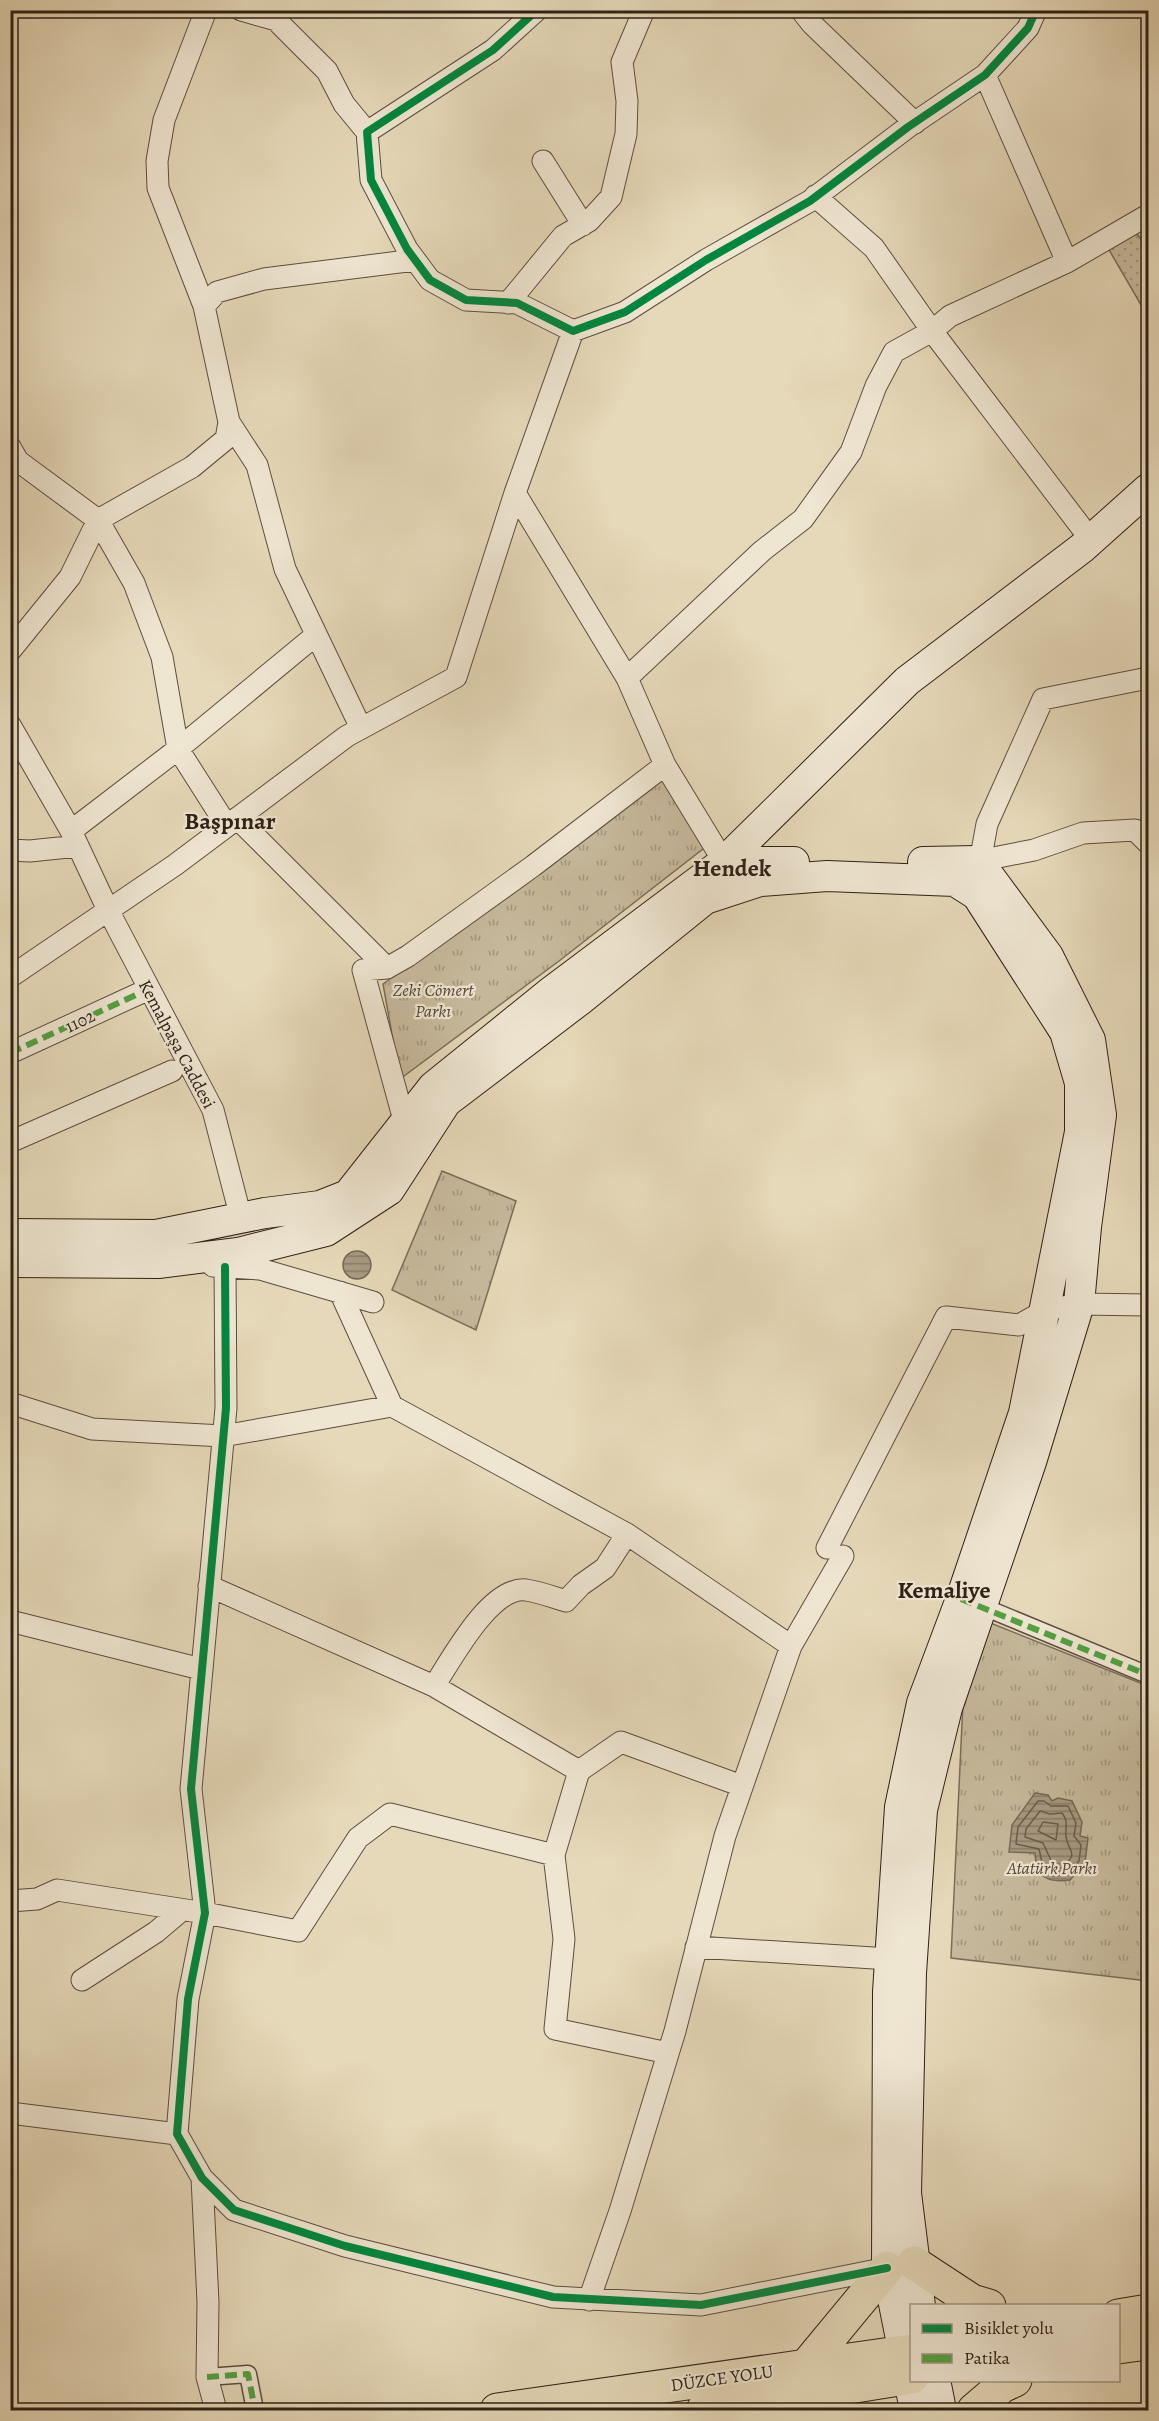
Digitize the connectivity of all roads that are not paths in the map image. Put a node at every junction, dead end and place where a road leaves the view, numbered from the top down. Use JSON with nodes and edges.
{"nodes":[{"id":1,"x":206,"y":10,"type":"edge"},
{"id":2,"x":241,"y":10,"type":"edge"},
{"id":3,"x":537,"y":10,"type":"edge"},
{"id":4,"x":644,"y":10,"type":"edge"},
{"id":5,"x":801,"y":10,"type":"edge"},
{"id":6,"x":1036,"y":10,"type":"edge"},
{"id":7,"x":268,"y":14,"type":"edge"},
{"id":8,"x":985,"y":75,"type":"junction"},
{"id":9,"x":915,"y":123,"type":"junction"},
{"id":10,"x":367,"y":132,"type":"junction"},
{"id":11,"x":543,"y":161,"type":"dead end"},
{"id":12,"x":815,"y":196,"type":"junction"},
{"id":13,"x":1149,"y":215,"type":"edge"},
{"id":14,"x":583,"y":225,"type":"junction"},
{"id":15,"x":416,"y":260,"type":"junction"},
{"id":16,"x":1067,"y":262,"type":"junction"},
{"id":17,"x":508,"y":303,"type":"junction"},
{"id":18,"x":204,"y":306,"type":"junction"},
{"id":19,"x":573,"y":331,"type":"junction"},
{"id":20,"x":932,"y":331,"type":"junction"},
{"id":21,"x":229,"y":422,"type":"junction"},
{"id":22,"x":10,"y":447,"type":"edge"},
{"id":23,"x":1149,"y":489,"type":"edge"},
{"id":24,"x":515,"y":492,"type":"junction"},
{"id":25,"x":98,"y":520,"type":"junction"},
{"id":26,"x":1091,"y":540,"type":"junction"},
{"id":27,"x":316,"y":635,"type":"junction"},
{"id":28,"x":10,"y":651,"type":"edge"},
{"id":29,"x":627,"y":678,"type":"junction"},
{"id":30,"x":1149,"y":678,"type":"edge"},
{"id":31,"x":10,"y":725,"type":"edge"},
{"id":32,"x":361,"y":728,"type":"junction"},
{"id":33,"x":178,"y":749,"type":"junction"},
{"id":34,"x":665,"y":765,"type":"junction"},
{"id":35,"x":232,"y":822,"type":"junction"},
{"id":36,"x":74,"y":838,"type":"junction"},
{"id":37,"x":1149,"y":843,"type":"edge"},
{"id":38,"x":10,"y":850,"type":"edge"},
{"id":39,"x":978,"y":861,"type":"junction"},
{"id":40,"x":724,"y":862,"type":"junction"},
{"id":41,"x":977,"y":895,"type":"junction"},
{"id":42,"x":705,"y":899,"type":"junction"},
{"id":43,"x":108,"y":910,"type":"junction"},
{"id":44,"x":387,"y":968,"type":"junction"},
{"id":45,"x":10,"y":976,"type":"edge"},
{"id":46,"x":149,"y":989,"type":"junction"},
{"id":47,"x":10,"y":1053,"type":"edge"},
{"id":48,"x":172,"y":1071,"type":"dead end"},
{"id":49,"x":401,"y":1129,"type":"junction"},
{"id":50,"x":10,"y":1142,"type":"edge"},
{"id":51,"x":241,"y":1218,"type":"junction"},
{"id":52,"x":10,"y":1234,"type":"edge"},
{"id":53,"x":10,"y":1262,"type":"edge"},
{"id":54,"x":158,"y":1263,"type":"junction"},
{"id":55,"x":225,"y":1267,"type":"junction"},
{"id":56,"x":340,"y":1292,"type":"junction"},
{"id":57,"x":372,"y":1302,"type":"dead end"},
{"id":58,"x":1079,"y":1304,"type":"junction"},
{"id":59,"x":1149,"y":1305,"type":"edge"},
{"id":60,"x":1046,"y":1310,"type":"junction"},
{"id":61,"x":10,"y":1403,"type":"edge"},
{"id":62,"x":392,"y":1406,"type":"junction"},
{"id":63,"x":223,"y":1436,"type":"junction"},
{"id":64,"x":627,"y":1534,"type":"junction"},
{"id":65,"x":209,"y":1586,"type":"junction"},
{"id":66,"x":972,"y":1602,"type":"junction"},
{"id":67,"x":10,"y":1621,"type":"edge"},
{"id":68,"x":791,"y":1646,"type":"junction"},
{"id":69,"x":201,"y":1669,"type":"junction"},
{"id":70,"x":1149,"y":1675,"type":"edge"},
{"id":71,"x":434,"y":1686,"type":"junction"},
{"id":72,"x":579,"y":1771,"type":"junction"},
{"id":73,"x":742,"y":1786,"type":"junction"},
{"id":74,"x":554,"y":1855,"type":"junction"},
{"id":75,"x":10,"y":1901,"type":"edge"},
{"id":76,"x":182,"y":1910,"type":"junction"},
{"id":77,"x":205,"y":1913,"type":"junction"},
{"id":78,"x":696,"y":1947,"type":"junction"},
{"id":79,"x":890,"y":1959,"type":"junction"},
{"id":80,"x":82,"y":1980,"type":"dead end"},
{"id":81,"x":669,"y":2054,"type":"junction"},
{"id":82,"x":10,"y":2113,"type":"edge"},
{"id":83,"x":177,"y":2134,"type":"junction"},
{"id":84,"x":202,"y":2178,"type":"junction"},
{"id":85,"x":900,"y":2265,"type":"junction"},
{"id":86,"x":589,"y":2300,"type":"junction"},
{"id":87,"x":919,"y":2304,"type":"edge"},
{"id":88,"x":982,"y":2304,"type":"edge"},
{"id":89,"x":1149,"y":2311,"type":"edge"},
{"id":90,"x":1120,"y":2316,"type":"edge"},
{"id":91,"x":910,"y":2338,"type":"edge"},
{"id":92,"x":1149,"y":2343,"type":"edge"},
{"id":93,"x":1120,"y":2347,"type":"edge"},
{"id":94,"x":806,"y":2366,"type":"junction"},
{"id":95,"x":910,"y":2367,"type":"edge"},
{"id":96,"x":910,"y":2368,"type":"edge"},
{"id":97,"x":207,"y":2377,"type":"junction"},
{"id":98,"x":914,"y":2382,"type":"edge"},
{"id":99,"x":923,"y":2382,"type":"edge"},
{"id":100,"x":1011,"y":2382,"type":"edge"},
{"id":101,"x":756,"y":2401,"type":"junction"},
{"id":102,"x":216,"y":2410,"type":"edge"},
{"id":103,"x":255,"y":2410,"type":"edge"},
{"id":104,"x":497,"y":2410,"type":"edge"},
{"id":105,"x":703,"y":2410,"type":"edge"},
{"id":106,"x":838,"y":2410,"type":"edge"},
{"id":107,"x":915,"y":2410,"type":"edge"},
{"id":108,"x":941,"y":2410,"type":"edge"},
{"id":109,"x":974,"y":2410,"type":"edge"}],
"edges":[{"from":1,"to":18,"type":"street"},
{"from":2,"to":7,"type":"street"},
{"from":3,"to":10,"type":"street"},
{"from":4,"to":14,"type":"street"},
{"from":5,"to":9,"type":"street"},
{"from":6,"to":8,"type":"street"},
{"from":7,"to":10,"type":"street"},
{"from":8,"to":9,"type":"street"},
{"from":8,"to":16,"type":"street"},
{"from":9,"to":12,"type":"street"},
{"from":10,"to":15,"type":"street"},
{"from":11,"to":14,"type":"street"},
{"from":12,"to":19,"type":"street"},
{"from":12,"to":20,"type":"street"},
{"from":13,"to":16,"type":"street"},
{"from":14,"to":17,"type":"street"},
{"from":15,"to":17,"type":"street"},
{"from":15,"to":18,"type":"street"},
{"from":16,"to":20,"type":"street"},
{"from":17,"to":19,"type":"street"},
{"from":18,"to":21,"type":"street"},
{"from":19,"to":24,"type":"street"},
{"from":20,"to":26,"type":"street"},
{"from":20,"to":29,"type":"street"},
{"from":21,"to":25,"type":"street"},
{"from":21,"to":27,"type":"street"},
{"from":22,"to":25,"type":"street"},
{"from":23,"to":26,"type":"main road"},
{"from":24,"to":29,"type":"street"},
{"from":24,"to":32,"type":"street"},
{"from":25,"to":28,"type":"street"},
{"from":25,"to":33,"type":"street"},
{"from":26,"to":40,"type":"main road"},
{"from":27,"to":32,"type":"street"},
{"from":27,"to":33,"type":"street"},
{"from":29,"to":34,"type":"street"},
{"from":30,"to":39,"type":"street"},
{"from":31,"to":36,"type":"street","name":"Kemalpaşa Caddesi"},
{"from":32,"to":35,"type":"street"},
{"from":33,"to":35,"type":"street"},
{"from":33,"to":36,"type":"street"},
{"from":34,"to":40,"type":"street"},
{"from":34,"to":44,"type":"street"},
{"from":35,"to":43,"type":"street"},
{"from":35,"to":44,"type":"street"},
{"from":36,"to":38,"type":"street"},
{"from":36,"to":43,"type":"street","name":"Kemalpaşa Caddesi"},
{"from":37,"to":39,"type":"street"},
{"from":39,"to":40,"type":"main road"},
{"from":39,"to":41,"type":"street"},
{"from":39,"to":58,"type":"main road"},
{"from":40,"to":42,"type":"main road"},
{"from":40,"to":49,"type":"main road"},
{"from":41,"to":42,"type":"main road"},
{"from":41,"to":60,"type":"main road"},
{"from":42,"to":54,"type":"main road"},
{"from":43,"to":45,"type":"street"},
{"from":43,"to":46,"type":"street","name":"Kemalpaşa Caddesi"},
{"from":44,"to":49,"type":"street"},
{"from":46,"to":47,"type":"street","name":"1102"},
{"from":46,"to":51,"type":"street","name":"Kemalpaşa Caddesi"},
{"from":48,"to":50,"type":"street"},
{"from":49,"to":51,"type":"main road"},
{"from":51,"to":52,"type":"main road"},
{"from":53,"to":54,"type":"main road"},
{"from":54,"to":55,"type":"street"},
{"from":55,"to":56,"type":"street"},
{"from":55,"to":63,"type":"street"},
{"from":56,"to":57,"type":"street"},
{"from":56,"to":62,"type":"street"},
{"from":58,"to":59,"type":"street"},
{"from":58,"to":60,"type":"street"},
{"from":58,"to":66,"type":"main road"},
{"from":60,"to":66,"type":"main road"},
{"from":60,"to":68,"type":"street"},
{"from":61,"to":63,"type":"street"},
{"from":62,"to":63,"type":"street"},
{"from":62,"to":64,"type":"street"},
{"from":63,"to":65,"type":"street"},
{"from":64,"to":68,"type":"street"},
{"from":64,"to":71,"type":"street"},
{"from":65,"to":69,"type":"street"},
{"from":65,"to":71,"type":"street"},
{"from":66,"to":70,"type":"street"},
{"from":66,"to":79,"type":"main road"},
{"from":66,"to":85,"type":"main road"},
{"from":67,"to":69,"type":"street"},
{"from":68,"to":73,"type":"street"},
{"from":69,"to":77,"type":"street"},
{"from":71,"to":72,"type":"street"},
{"from":72,"to":73,"type":"street"},
{"from":72,"to":74,"type":"street"},
{"from":73,"to":78,"type":"street"},
{"from":74,"to":77,"type":"street"},
{"from":74,"to":81,"type":"street"},
{"from":75,"to":76,"type":"street"},
{"from":76,"to":77,"type":"street"},
{"from":76,"to":80,"type":"street"},
{"from":77,"to":83,"type":"street"},
{"from":78,"to":79,"type":"street"},
{"from":78,"to":81,"type":"street"},
{"from":79,"to":85,"type":"main road"},
{"from":81,"to":86,"type":"street"},
{"from":82,"to":83,"type":"street"},
{"from":83,"to":84,"type":"street"},
{"from":84,"to":86,"type":"street"},
{"from":84,"to":97,"type":"street"},
{"from":85,"to":86,"type":"street"},
{"from":85,"to":87,"type":"main road"},
{"from":85,"to":88,"type":"highway"},
{"from":85,"to":91,"type":"main road"},
{"from":85,"to":94,"type":"highway"},
{"from":89,"to":90,"type":"highway"},
{"from":92,"to":93,"type":"highway"},
{"from":94,"to":95,"type":"highway","name":"DÜZCE YOLU"},
{"from":94,"to":104,"type":"highway","name":"DÜZCE YOLU"},
{"from":96,"to":101,"type":"highway"},
{"from":97,"to":102,"type":"street"},
{"from":97,"to":103,"type":"street"},
{"from":98,"to":107,"type":"main road"},
{"from":99,"to":108,"type":"main road"},
{"from":100,"to":109,"type":"highway"},
{"from":101,"to":105,"type":"highway"},
{"from":101,"to":106,"type":"highway"}]}
